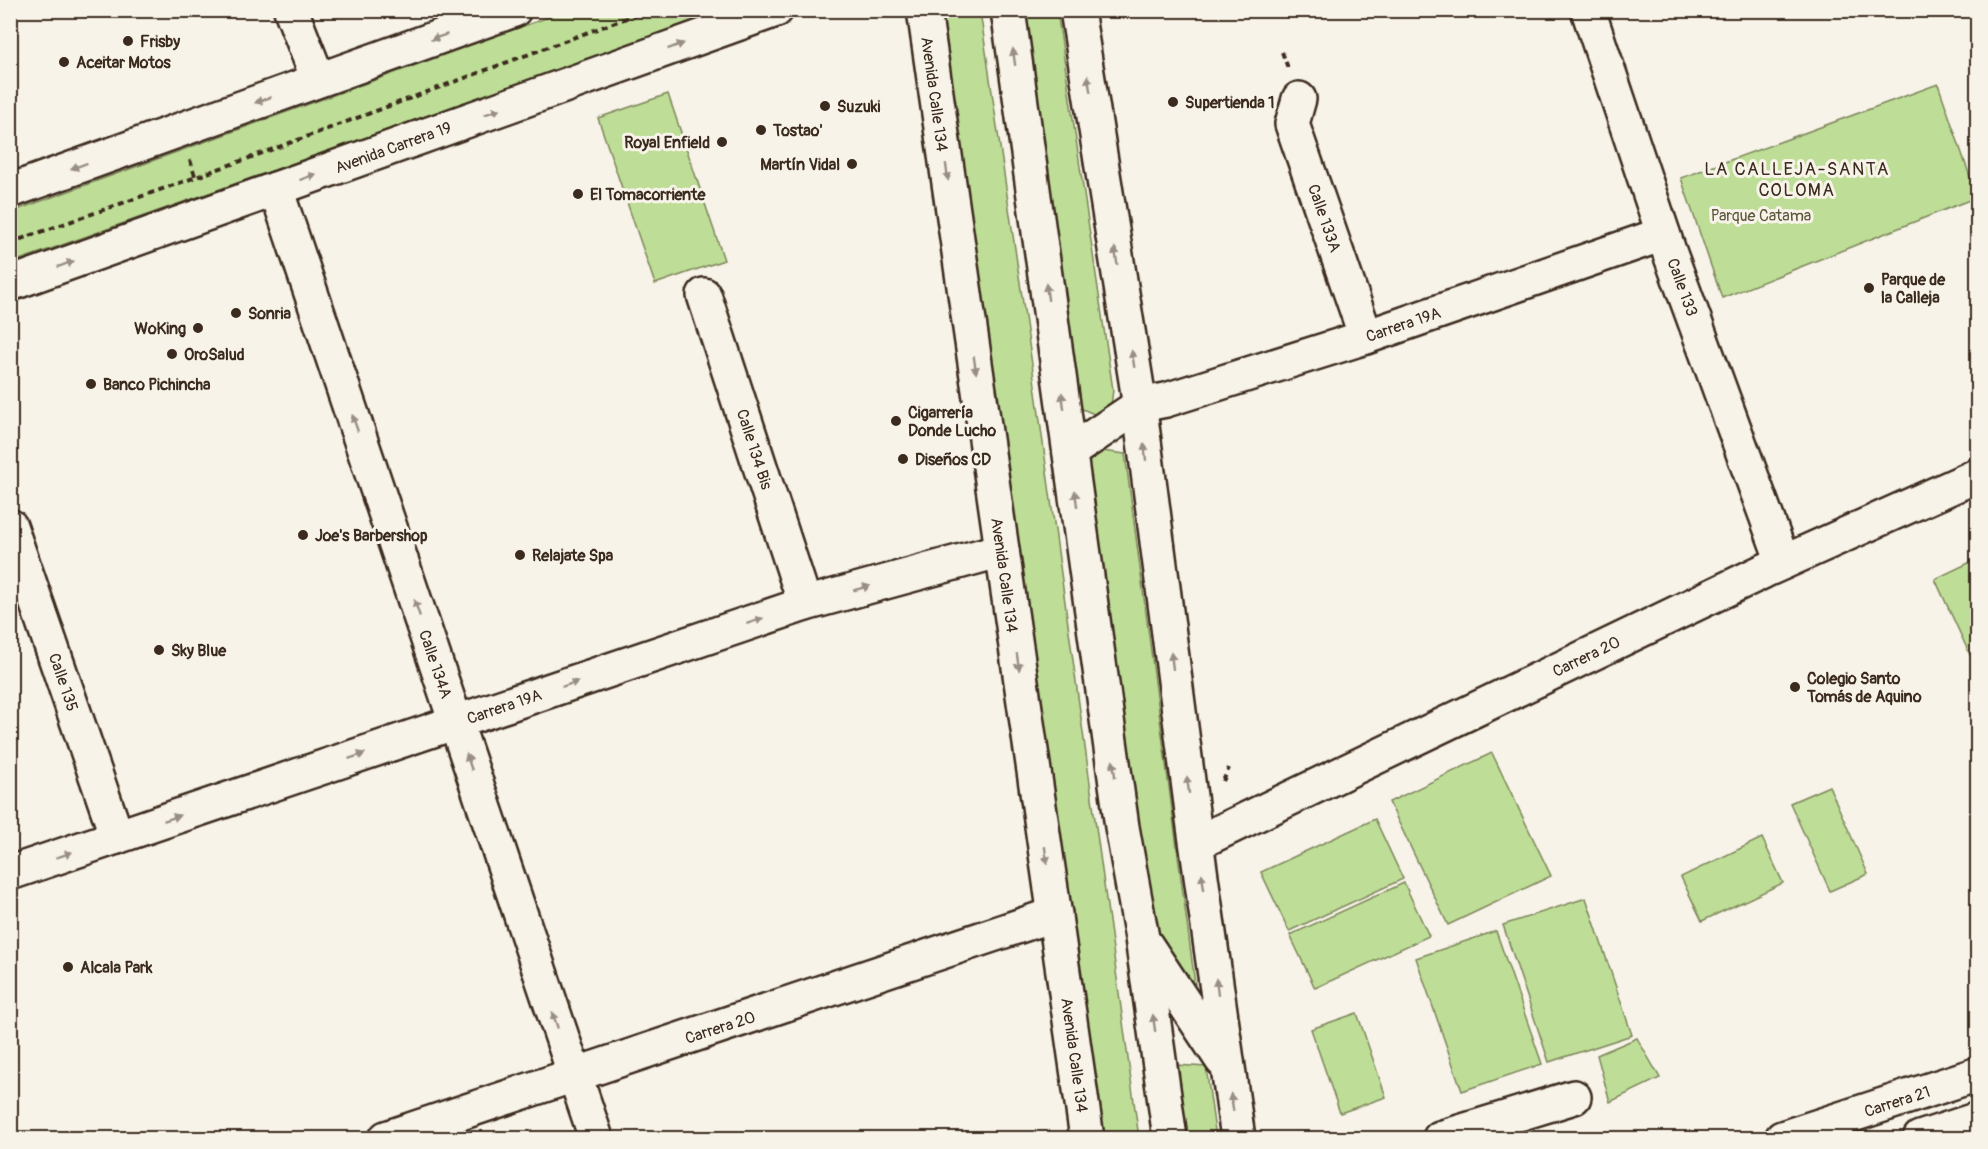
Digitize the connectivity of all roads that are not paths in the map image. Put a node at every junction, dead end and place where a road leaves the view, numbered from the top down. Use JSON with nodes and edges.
{"nodes":[{"id":1,"x":291,"y":10,"type":"edge"},
{"id":2,"x":514,"y":10,"type":"edge"},
{"id":3,"x":776,"y":10,"type":"edge"},
{"id":4,"x":924,"y":10,"type":"edge"},
{"id":5,"x":1008,"y":10,"type":"edge"},
{"id":6,"x":1077,"y":10,"type":"edge"},
{"id":7,"x":1588,"y":10,"type":"edge"},
{"id":8,"x":318,"y":79,"type":"junction"},
{"id":9,"x":1299,"y":99,"type":"dead end"},
{"id":10,"x":11,"y":187,"type":"edge"},
{"id":11,"x":276,"y":189,"type":"junction"},
{"id":12,"x":1664,"y":234,"type":"junction"},
{"id":13,"x":10,"y":284,"type":"edge"},
{"id":14,"x":704,"y":295,"type":"dead end"},
{"id":15,"x":1366,"y":337,"type":"junction"},
{"id":16,"x":1140,"y":405,"type":"junction"},
{"id":17,"x":1070,"y":452,"type":"junction"},
{"id":18,"x":1977,"y":475,"type":"edge"},
{"id":19,"x":10,"y":526,"type":"edge"},
{"id":20,"x":1002,"y":550,"type":"junction"},
{"id":21,"x":1783,"y":562,"type":"junction"},
{"id":22,"x":805,"y":604,"type":"junction"},
{"id":23,"x":455,"y":723,"type":"junction"},
{"id":24,"x":117,"y":837,"type":"junction"},
{"id":25,"x":1197,"y":843,"type":"junction"},
{"id":26,"x":10,"y":873,"type":"edge"},
{"id":27,"x":1055,"y":914,"type":"junction"},
{"id":28,"x":1142,"y":938,"type":"junction"},
{"id":29,"x":1226,"y":1066,"type":"junction"},
{"id":30,"x":1977,"y":1074,"type":"edge"},
{"id":31,"x":574,"y":1075,"type":"junction"},
{"id":32,"x":1574,"y":1097,"type":"dead end"},
{"id":33,"x":1977,"y":1119,"type":"edge"},
{"id":34,"x":1823,"y":1132,"type":"edge"},
{"id":35,"x":1473,"y":1134,"type":"edge"},
{"id":36,"x":386,"y":1138,"type":"edge"},
{"id":37,"x":596,"y":1138,"type":"edge"},
{"id":38,"x":1087,"y":1138,"type":"edge"},
{"id":39,"x":1170,"y":1138,"type":"edge"},
{"id":40,"x":1238,"y":1138,"type":"edge"},
{"id":41,"x":1440,"y":1138,"type":"edge"},
{"id":42,"x":1782,"y":1138,"type":"edge"},
{"id":43,"x":1920,"y":1138,"type":"edge"}],
"edges":[{"from":1,"to":8,"type":"street"},
{"from":2,"to":8,"type":"street","one_way":true},
{"from":11,"to":3,"type":"street","name":"Avenida Carrera 19","one_way":true},
{"from":4,"to":20,"type":"street","name":"Avenida Calle 134","one_way":true},
{"from":17,"to":5,"type":"street","one_way":true},
{"from":16,"to":6,"type":"street","one_way":true},
{"from":7,"to":12,"type":"street","name":"Calle 133"},
{"from":8,"to":10,"type":"street","one_way":true},
{"from":9,"to":15,"type":"street","name":"Calle 133A"},
{"from":13,"to":11,"type":"street","name":"Avenida Carrera 19","one_way":true},
{"from":23,"to":11,"type":"street","name":"Calle 134A","one_way":true},
{"from":12,"to":15,"type":"street","name":"Carrera 19A"},
{"from":12,"to":21,"type":"street","name":"Calle 133"},
{"from":14,"to":22,"type":"street","name":"Calle 134 Bis"},
{"from":15,"to":16,"type":"street","name":"Carrera 19A"},
{"from":16,"to":17,"type":"street"},
{"from":25,"to":16,"type":"street","one_way":true},
{"from":28,"to":17,"type":"street","one_way":true},
{"from":18,"to":21,"type":"street","name":"Carrera 20"},
{"from":19,"to":24,"type":"street","name":"Calle 135"},
{"from":22,"to":20,"type":"street","name":"Carrera 19A","one_way":true},
{"from":20,"to":27,"type":"street","name":"Avenida Calle 134","one_way":true},
{"from":21,"to":25,"type":"street","name":"Carrera 20"},
{"from":23,"to":22,"type":"street","name":"Carrera 19A","one_way":true},
{"from":24,"to":23,"type":"street","name":"Carrera 19A","one_way":true},
{"from":31,"to":23,"type":"street","name":"Calle 134A","one_way":true},
{"from":26,"to":24,"type":"street","name":"Carrera 19A","one_way":true},
{"from":29,"to":25,"type":"street","one_way":true},
{"from":27,"to":31,"type":"street","name":"Carrera 20"},
{"from":27,"to":38,"type":"street","name":"Avenida Calle 134"},
{"from":28,"to":29,"type":"street"},
{"from":39,"to":28,"type":"street","one_way":true},
{"from":40,"to":29,"type":"street","one_way":true},
{"from":30,"to":34,"type":"street","name":"Carrera 21"},
{"from":31,"to":36,"type":"street","name":"Carrera 20"},
{"from":31,"to":37,"type":"street","name":"Calle 134A"},
{"from":32,"to":35,"type":"street"},
{"from":33,"to":43,"type":"street"},
{"from":34,"to":42,"type":"street","name":"Carrera 21"},
{"from":35,"to":41,"type":"street"}]}
